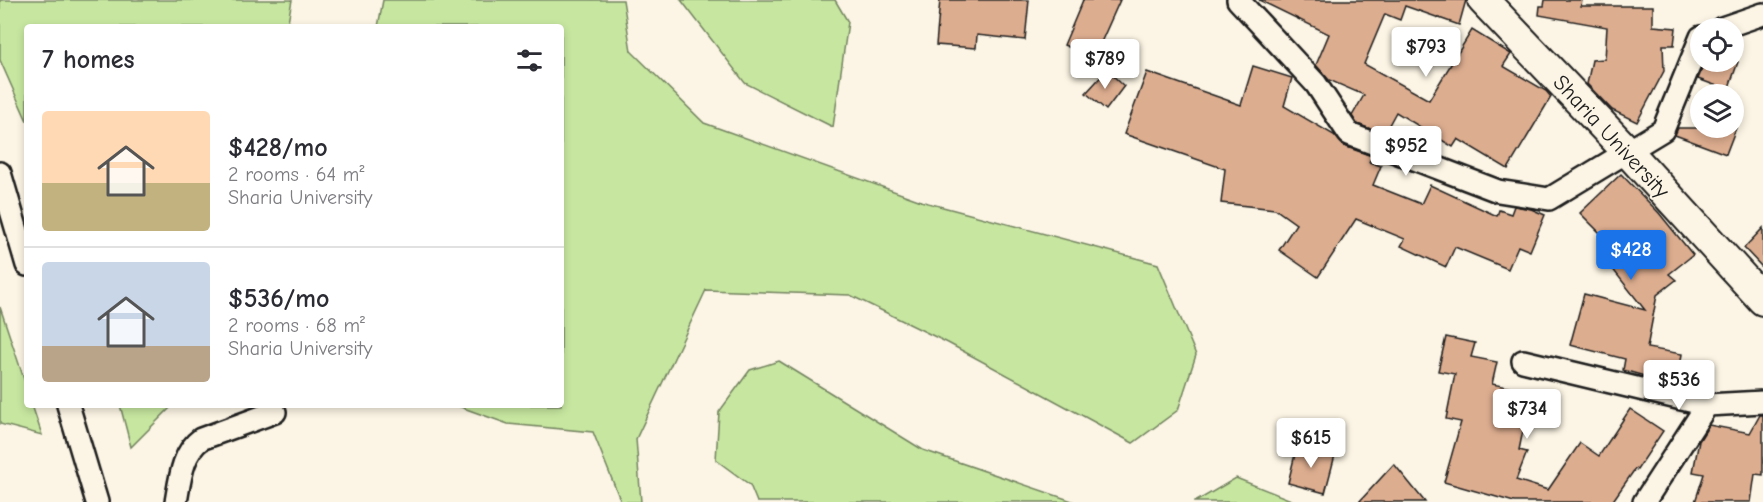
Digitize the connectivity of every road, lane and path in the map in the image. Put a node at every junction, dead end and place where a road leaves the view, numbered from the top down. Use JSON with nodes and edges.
{"nodes":[{"id":1,"x":1238,"y":0,"type":"edge"},
{"id":2,"x":1483,"y":0,"type":"edge"},
{"id":3,"x":1763,"y":14,"type":"edge"},
{"id":4,"x":1744,"y":20,"type":"edge"},
{"id":5,"x":1690,"y":64,"type":"edge"},
{"id":6,"x":1628,"y":152,"type":"junction"},
{"id":7,"x":0,"y":174,"type":"edge"},
{"id":8,"x":24,"y":255,"type":"edge"},
{"id":9,"x":1763,"y":300,"type":"edge"},
{"id":10,"x":1523,"y":361,"type":"dead end"},
{"id":11,"x":1763,"y":402,"type":"edge"},
{"id":12,"x":1707,"y":405,"type":"junction"},
{"id":13,"x":69,"y":408,"type":"edge"},
{"id":14,"x":275,"y":412,"type":"dead end"},
{"id":15,"x":97,"y":502,"type":"edge"},
{"id":16,"x":176,"y":502,"type":"edge"},
{"id":17,"x":1644,"y":502,"type":"edge"}],
"edges":[{"from":1,"to":6,"type":"street"},
{"from":2,"to":6,"type":"main road","name":"Sharia University"},
{"from":3,"to":4,"type":"street"},
{"from":5,"to":6,"type":"street"},
{"from":6,"to":9,"type":"main road","name":"Sharia University"},
{"from":7,"to":8,"type":"street"},
{"from":10,"to":12,"type":"street"},
{"from":11,"to":12,"type":"street"},
{"from":12,"to":17,"type":"street"},
{"from":13,"to":15,"type":"street"},
{"from":14,"to":16,"type":"street"}]}
